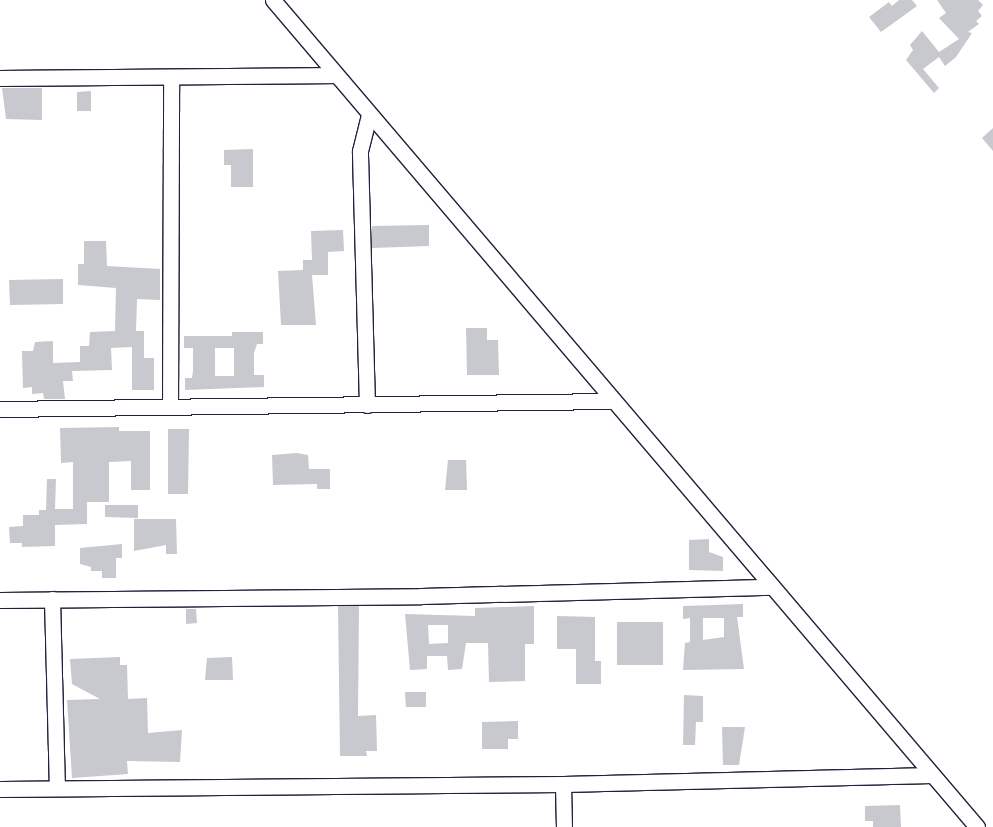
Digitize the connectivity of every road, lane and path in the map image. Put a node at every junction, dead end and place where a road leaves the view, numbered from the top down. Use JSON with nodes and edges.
{"nodes":[{"id":1,"x":273,"y":0,"type":"edge"},
{"id":2,"x":334,"y":75,"type":"junction"},
{"id":3,"x":0,"y":78,"type":"edge"},
{"id":4,"x":171,"y":78,"type":"junction"},
{"id":5,"x":369,"y":114,"type":"junction"},
{"id":6,"x":613,"y":401,"type":"junction"},
{"id":7,"x":367,"y":405,"type":"junction"},
{"id":8,"x":170,"y":407,"type":"junction"},
{"id":9,"x":0,"y":409,"type":"edge"},
{"id":10,"x":772,"y":587,"type":"junction"},
{"id":11,"x":52,"y":599,"type":"junction"},
{"id":12,"x":0,"y":600,"type":"edge"},
{"id":13,"x":932,"y":775,"type":"junction"},
{"id":14,"x":563,"y":784,"type":"junction"},
{"id":15,"x":57,"y":788,"type":"junction"},
{"id":16,"x":0,"y":789,"type":"edge"},
{"id":17,"x":564,"y":827,"type":"edge"},
{"id":18,"x":976,"y":827,"type":"edge"}],
"edges":[{"from":1,"to":2,"type":"street"},
{"from":2,"to":4,"type":"street"},
{"from":2,"to":5,"type":"street"},
{"from":3,"to":4,"type":"street"},
{"from":4,"to":8,"type":"street"},
{"from":5,"to":6,"type":"street"},
{"from":5,"to":7,"type":"street"},
{"from":6,"to":7,"type":"street"},
{"from":6,"to":10,"type":"street"},
{"from":7,"to":8,"type":"street"},
{"from":8,"to":9,"type":"street"},
{"from":10,"to":11,"type":"street"},
{"from":10,"to":13,"type":"street"},
{"from":11,"to":12,"type":"street"},
{"from":11,"to":15,"type":"street"},
{"from":13,"to":14,"type":"street"},
{"from":13,"to":18,"type":"street"},
{"from":14,"to":15,"type":"street"},
{"from":14,"to":17,"type":"street"},
{"from":15,"to":16,"type":"street"}]}
